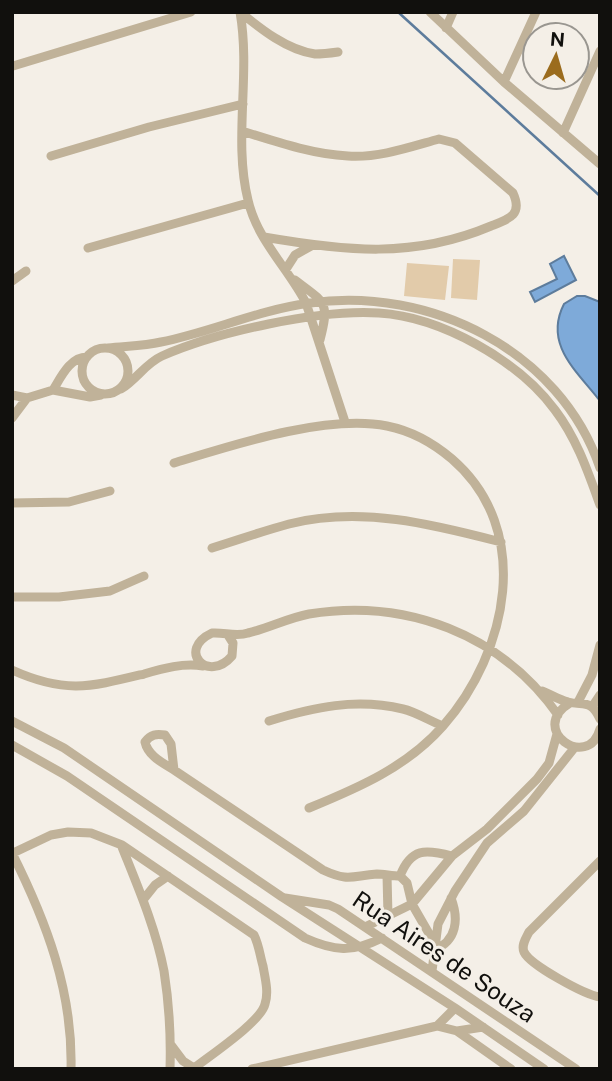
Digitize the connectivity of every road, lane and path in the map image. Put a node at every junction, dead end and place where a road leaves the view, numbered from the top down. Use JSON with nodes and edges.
{"nodes":[{"id":1,"x":191,"y":12,"type":"edge"},
{"id":2,"x":240,"y":12,"type":"edge"},
{"id":3,"x":430,"y":12,"type":"edge"},
{"id":4,"x":453,"y":12,"type":"edge"},
{"id":5,"x":536,"y":12,"type":"edge"},
{"id":6,"x":446,"y":28,"type":"junction"},
{"id":7,"x":600,"y":51,"type":"edge"},
{"id":8,"x":338,"y":52,"type":"dead end"},
{"id":9,"x":13,"y":66,"type":"edge"},
{"id":10,"x":504,"y":82,"type":"junction"},
{"id":11,"x":243,"y":104,"type":"junction"},
{"id":12,"x":242,"y":131,"type":"junction"},
{"id":13,"x":563,"y":133,"type":"junction"},
{"id":14,"x":51,"y":156,"type":"dead end"},
{"id":15,"x":600,"y":164,"type":"edge"},
{"id":16,"x":248,"y":203,"type":"junction"},
{"id":17,"x":264,"y":237,"type":"junction"},
{"id":18,"x":312,"y":245,"type":"junction"},
{"id":19,"x":88,"y":248,"type":"dead end"},
{"id":20,"x":26,"y":271,"type":"dead end"},
{"id":21,"x":288,"y":273,"type":"junction"},
{"id":22,"x":12,"y":281,"type":"edge"},
{"id":23,"x":298,"y":287,"type":"junction"},
{"id":24,"x":323,"y":301,"type":"junction"},
{"id":25,"x":306,"y":303,"type":"junction"},
{"id":26,"x":294,"y":306,"type":"junction"},
{"id":27,"x":326,"y":315,"type":"junction"},
{"id":28,"x":309,"y":318,"type":"junction"},
{"id":29,"x":320,"y":340,"type":"junction"},
{"id":30,"x":108,"y":348,"type":"junction"},
{"id":31,"x":87,"y":357,"type":"junction"},
{"id":32,"x":121,"y":389,"type":"junction"},
{"id":33,"x":53,"y":390,"type":"junction"},
{"id":34,"x":12,"y":395,"type":"edge"},
{"id":35,"x":107,"y":395,"type":"junction"},
{"id":36,"x":27,"y":398,"type":"junction"},
{"id":37,"x":12,"y":418,"type":"edge"},
{"id":38,"x":345,"y":422,"type":"junction"},
{"id":39,"x":174,"y":463,"type":"dead end"},
{"id":40,"x":600,"y":468,"type":"edge"},
{"id":41,"x":110,"y":491,"type":"dead end"},
{"id":42,"x":12,"y":503,"type":"edge"},
{"id":43,"x":600,"y":505,"type":"edge"},
{"id":44,"x":501,"y":542,"type":"junction"},
{"id":45,"x":212,"y":548,"type":"dead end"},
{"id":46,"x":144,"y":576,"type":"dead end"},
{"id":47,"x":12,"y":597,"type":"edge"},
{"id":48,"x":249,"y":633,"type":"junction"},
{"id":49,"x":228,"y":635,"type":"junction"},
{"id":50,"x":600,"y":645,"type":"edge"},
{"id":51,"x":490,"y":649,"type":"junction"},
{"id":52,"x":195,"y":650,"type":"junction"},
{"id":53,"x":233,"y":650,"type":"junction"},
{"id":54,"x":177,"y":665,"type":"junction"},
{"id":55,"x":203,"y":666,"type":"junction"},
{"id":56,"x":12,"y":670,"type":"edge"},
{"id":57,"x":540,"y":690,"type":"junction"},
{"id":58,"x":600,"y":695,"type":"edge"},
{"id":59,"x":574,"y":703,"type":"junction"},
{"id":60,"x":592,"y":707,"type":"junction"},
{"id":61,"x":558,"y":715,"type":"junction"},
{"id":62,"x":600,"y":719,"type":"edge"},
{"id":63,"x":12,"y":721,"type":"edge"},
{"id":64,"x":269,"y":721,"type":"dead end"},
{"id":65,"x":443,"y":726,"type":"junction"},
{"id":66,"x":600,"y":729,"type":"edge"},
{"id":67,"x":557,"y":734,"type":"junction"},
{"id":68,"x":12,"y":745,"type":"edge"},
{"id":69,"x":587,"y":746,"type":"junction"},
{"id":70,"x":575,"y":747,"type":"junction"},
{"id":71,"x":600,"y":748,"type":"edge"},
{"id":72,"x":174,"y":770,"type":"dead end"},
{"id":73,"x":309,"y":808,"type":"dead end"},
{"id":74,"x":122,"y":845,"type":"junction"},
{"id":75,"x":13,"y":853,"type":"edge"},
{"id":76,"x":452,"y":856,"type":"junction"},
{"id":77,"x":600,"y":862,"type":"edge"},
{"id":78,"x":387,"y":875,"type":"junction"},
{"id":79,"x":168,"y":876,"type":"junction"},
{"id":80,"x":400,"y":876,"type":"junction"},
{"id":81,"x":282,"y":897,"type":"junction"},
{"id":82,"x":451,"y":898,"type":"junction"},
{"id":83,"x":142,"y":900,"type":"junction"},
{"id":84,"x":412,"y":904,"type":"junction"},
{"id":85,"x":388,"y":916,"type":"junction"},
{"id":86,"x":365,"y":927,"type":"junction"},
{"id":87,"x":382,"y":938,"type":"junction"},
{"id":88,"x":434,"y":947,"type":"junction"},
{"id":89,"x":362,"y":948,"type":"junction"},
{"id":90,"x":432,"y":971,"type":"junction"},
{"id":91,"x":600,"y":997,"type":"edge"},
{"id":92,"x":455,"y":1008,"type":"junction"},
{"id":93,"x":437,"y":1026,"type":"junction"},
{"id":94,"x":483,"y":1027,"type":"junction"},
{"id":95,"x":457,"y":1031,"type":"junction"},
{"id":96,"x":170,"y":1043,"type":"junction"},
{"id":97,"x":279,"y":1061,"type":"junction"},
{"id":98,"x":194,"y":1068,"type":"edge"},
{"id":99,"x":71,"y":1069,"type":"edge"},
{"id":100,"x":170,"y":1069,"type":"edge"},
{"id":101,"x":252,"y":1069,"type":"edge"},
{"id":102,"x":287,"y":1069,"type":"edge"},
{"id":103,"x":511,"y":1069,"type":"edge"},
{"id":104,"x":544,"y":1069,"type":"edge"},
{"id":105,"x":576,"y":1069,"type":"edge"}],
"edges":[{"from":1,"to":9,"type":"street"},
{"from":2,"to":8,"type":"street"},
{"from":2,"to":11,"type":"street"},
{"from":3,"to":6,"type":"street"},
{"from":4,"to":6,"type":"street"},
{"from":5,"to":10,"type":"street"},
{"from":6,"to":10,"type":"street"},
{"from":7,"to":13,"type":"street"},
{"from":10,"to":13,"type":"street"},
{"from":11,"to":12,"type":"street"},
{"from":11,"to":14,"type":"street"},
{"from":12,"to":16,"type":"street"},
{"from":12,"to":18,"type":"street"},
{"from":13,"to":15,"type":"street"},
{"from":16,"to":17,"type":"street"},
{"from":16,"to":19,"type":"street"},
{"from":17,"to":18,"type":"street"},
{"from":17,"to":21,"type":"street"},
{"from":18,"to":21,"type":"street"},
{"from":20,"to":22,"type":"street"},
{"from":21,"to":23,"type":"street"},
{"from":21,"to":24,"type":"street"},
{"from":23,"to":25,"type":"street"},
{"from":23,"to":26,"type":"street"},
{"from":24,"to":25,"type":"street"},
{"from":24,"to":27,"type":"street"},
{"from":24,"to":40,"type":"street"},
{"from":25,"to":26,"type":"street"},
{"from":25,"to":28,"type":"street"},
{"from":26,"to":30,"type":"street"},
{"from":27,"to":28,"type":"street"},
{"from":27,"to":29,"type":"street"},
{"from":27,"to":43,"type":"street"},
{"from":28,"to":29,"type":"street"},
{"from":28,"to":32,"type":"street"},
{"from":29,"to":38,"type":"street"},
{"from":30,"to":31,"type":"street"},
{"from":30,"to":32,"type":"street"},
{"from":31,"to":33,"type":"street"},
{"from":31,"to":35,"type":"street"},
{"from":32,"to":35,"type":"street"},
{"from":33,"to":35,"type":"street"},
{"from":33,"to":36,"type":"street"},
{"from":34,"to":36,"type":"street"},
{"from":36,"to":37,"type":"street"},
{"from":38,"to":39,"type":"street"},
{"from":38,"to":44,"type":"street"},
{"from":41,"to":42,"type":"street"},
{"from":44,"to":45,"type":"street"},
{"from":44,"to":51,"type":"street"},
{"from":46,"to":47,"type":"street"},
{"from":48,"to":49,"type":"street"},
{"from":48,"to":51,"type":"street"},
{"from":48,"to":53,"type":"street"},
{"from":49,"to":52,"type":"street"},
{"from":49,"to":53,"type":"street"},
{"from":50,"to":59,"type":"street"},
{"from":51,"to":57,"type":"street"},
{"from":51,"to":65,"type":"street"},
{"from":52,"to":54,"type":"street"},
{"from":52,"to":55,"type":"street"},
{"from":53,"to":55,"type":"street"},
{"from":54,"to":55,"type":"street"},
{"from":54,"to":56,"type":"street"},
{"from":57,"to":59,"type":"street"},
{"from":57,"to":61,"type":"street"},
{"from":58,"to":60,"type":"street"},
{"from":59,"to":60,"type":"street"},
{"from":59,"to":61,"type":"street"},
{"from":60,"to":62,"type":"street"},
{"from":61,"to":67,"type":"street"},
{"from":63,"to":81,"type":"street","name":"Rua Aires de Souza"},
{"from":64,"to":65,"type":"street"},
{"from":65,"to":73,"type":"street"},
{"from":66,"to":69,"type":"street"},
{"from":67,"to":70,"type":"street"},
{"from":67,"to":76,"type":"street"},
{"from":68,"to":89,"type":"street"},
{"from":69,"to":70,"type":"street"},
{"from":69,"to":71,"type":"street"},
{"from":70,"to":82,"type":"street"},
{"from":72,"to":78,"type":"street"},
{"from":74,"to":75,"type":"street"},
{"from":74,"to":79,"type":"street"},
{"from":74,"to":83,"type":"street"},
{"from":75,"to":99,"type":"street"},
{"from":76,"to":80,"type":"street"},
{"from":76,"to":84,"type":"street"},
{"from":77,"to":91,"type":"street"},
{"from":78,"to":80,"type":"street"},
{"from":78,"to":85,"type":"street"},
{"from":79,"to":83,"type":"street"},
{"from":79,"to":98,"type":"street"},
{"from":80,"to":84,"type":"street"},
{"from":81,"to":86,"type":"street","name":"Rua Aires de Souza"},
{"from":81,"to":89,"type":"street","name":"Rua Aires de Souza"},
{"from":82,"to":88,"type":"street"},
{"from":82,"to":88,"type":"street"},
{"from":83,"to":96,"type":"street"},
{"from":84,"to":85,"type":"street"},
{"from":84,"to":88,"type":"street"},
{"from":85,"to":86,"type":"street"},
{"from":86,"to":87,"type":"street","name":"Rua Aires de Souza"},
{"from":87,"to":89,"type":"street"},
{"from":87,"to":90,"type":"street","name":"Rua Aires de Souza"},
{"from":88,"to":90,"type":"street"},
{"from":89,"to":92,"type":"street","name":"Rua Aires de Souza"},
{"from":90,"to":105,"type":"street","name":"Rua Aires de Souza"},
{"from":92,"to":93,"type":"street"},
{"from":92,"to":94,"type":"street","name":"Rua Aires de Souza"},
{"from":93,"to":95,"type":"street"},
{"from":93,"to":97,"type":"street"},
{"from":94,"to":95,"type":"street"},
{"from":94,"to":104,"type":"street","name":"Rua Aires de Souza"},
{"from":95,"to":103,"type":"street"},
{"from":96,"to":98,"type":"street"},
{"from":96,"to":100,"type":"street"},
{"from":97,"to":101,"type":"street"},
{"from":97,"to":102,"type":"street"}]}
